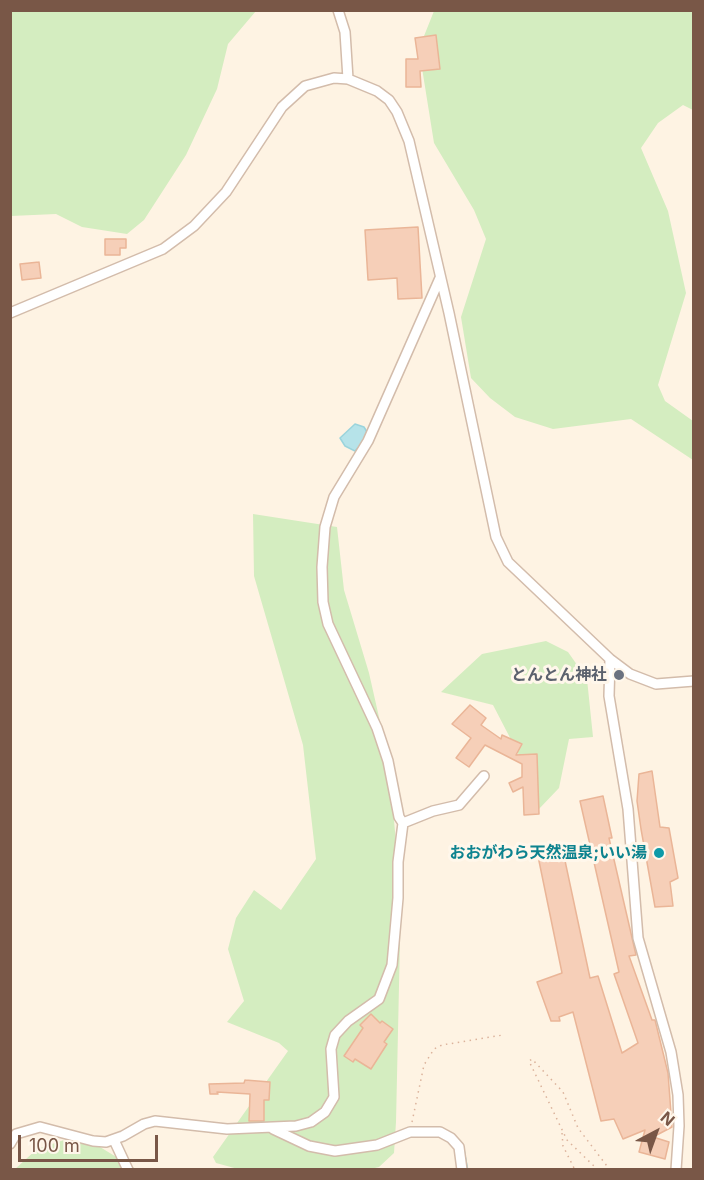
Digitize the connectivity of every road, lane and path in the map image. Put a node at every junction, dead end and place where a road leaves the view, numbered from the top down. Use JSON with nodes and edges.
{"nodes":[{"id":1,"x":338,"y":10,"type":"edge"},
{"id":2,"x":348,"y":79,"type":"junction"},
{"id":3,"x":440,"y":278,"type":"junction"},
{"id":4,"x":10,"y":313,"type":"edge"},
{"id":5,"x":610,"y":659,"type":"junction"},
{"id":6,"x":693,"y":681,"type":"edge"},
{"id":7,"x":484,"y":777,"type":"dead end"},
{"id":8,"x":403,"y":823,"type":"junction"},
{"id":9,"x":503,"y":1035,"type":"dead end"},
{"id":10,"x":273,"y":1129,"type":"junction"},
{"id":11,"x":410,"y":1131,"type":"junction"},
{"id":12,"x":562,"y":1132,"type":"junction"},
{"id":13,"x":114,"y":1140,"type":"junction"},
{"id":14,"x":10,"y":1144,"type":"edge"},
{"id":15,"x":128,"y":1170,"type":"edge"},
{"id":16,"x":462,"y":1170,"type":"edge"},
{"id":17,"x":574,"y":1170,"type":"edge"},
{"id":18,"x":598,"y":1170,"type":"edge"},
{"id":19,"x":610,"y":1170,"type":"edge"},
{"id":20,"x":676,"y":1170,"type":"edge"}],
"edges":[{"from":1,"to":2,"type":"street"},
{"from":2,"to":3,"type":"street"},
{"from":2,"to":4,"type":"street"},
{"from":3,"to":5,"type":"street"},
{"from":3,"to":8,"type":"street"},
{"from":5,"to":6,"type":"street"},
{"from":5,"to":20,"type":"street"},
{"from":7,"to":8,"type":"street"},
{"from":8,"to":10,"type":"street"},
{"from":9,"to":11,"type":"path"},
{"from":10,"to":11,"type":"street"},
{"from":10,"to":13,"type":"street"},
{"from":11,"to":16,"type":"street"},
{"from":12,"to":17,"type":"path"},
{"from":12,"to":18,"type":"path"},
{"from":12,"to":19,"type":"path"},
{"from":13,"to":14,"type":"street"},
{"from":13,"to":15,"type":"street"}]}
